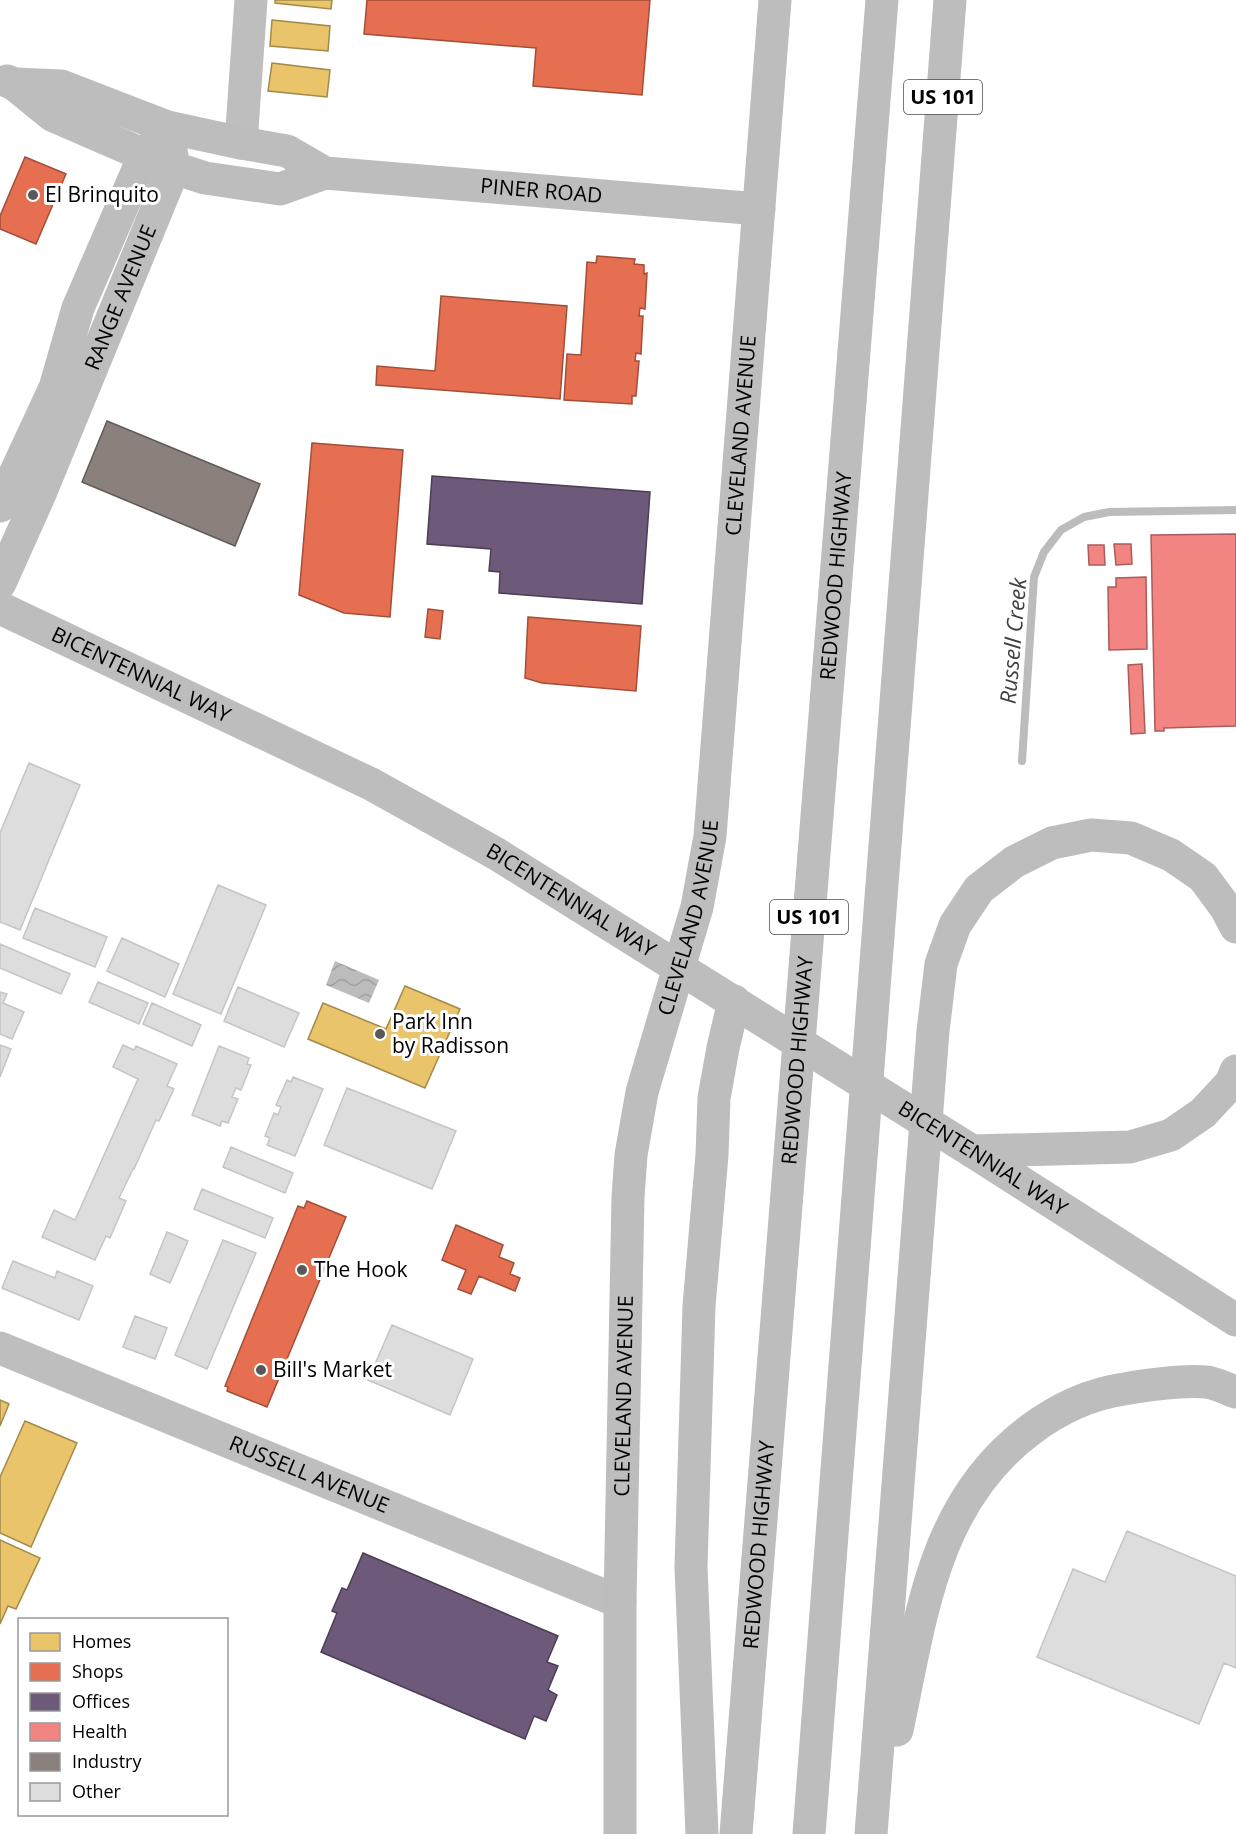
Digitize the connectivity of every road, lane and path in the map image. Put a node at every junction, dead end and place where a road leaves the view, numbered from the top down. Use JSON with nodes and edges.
{"nodes":[{"id":1,"x":251,"y":0,"type":"edge"},
{"id":2,"x":775,"y":0,"type":"edge"},
{"id":3,"x":882,"y":0,"type":"edge"},
{"id":4,"x":950,"y":0,"type":"edge"},
{"id":5,"x":7,"y":81,"type":"edge"},
{"id":6,"x":167,"y":127,"type":"junction"},
{"id":7,"x":241,"y":143,"type":"junction"},
{"id":8,"x":144,"y":156,"type":"junction"},
{"id":9,"x":174,"y":168,"type":"junction"},
{"id":10,"x":325,"y":173,"type":"junction"},
{"id":11,"x":759,"y":209,"type":"junction"},
{"id":12,"x":0,"y":506,"type":"edge"},
{"id":13,"x":0,"y":583,"type":"edge"},
{"id":14,"x":0,"y":608,"type":"edge"},
{"id":15,"x":1236,"y":927,"type":"edge"},
{"id":16,"x":734,"y":1001,"type":"junction"},
{"id":17,"x":1236,"y":1071,"type":"edge"},
{"id":18,"x":972,"y":1151,"type":"junction"},
{"id":19,"x":1236,"y":1320,"type":"edge"},
{"id":20,"x":0,"y":1348,"type":"edge"},
{"id":21,"x":1236,"y":1392,"type":"edge"},
{"id":22,"x":620,"y":1602,"type":"junction"},
{"id":23,"x":620,"y":1834,"type":"edge"},
{"id":24,"x":702,"y":1834,"type":"edge"},
{"id":25,"x":736,"y":1834,"type":"edge"},
{"id":26,"x":809,"y":1834,"type":"edge"},
{"id":27,"x":873,"y":1834,"type":"edge"}],
"edges":[{"from":1,"to":7,"type":"street"},
{"from":2,"to":11,"type":"main road","name":"CLEVELAND AVENUE"},
{"from":3,"to":25,"type":"main road","name":"REDWOOD HIGHWAY","number":"US 101"},
{"from":4,"to":26,"type":"main road","number":"US 101"},
{"from":5,"to":6,"type":"main road","name":"PINER ROAD"},
{"from":5,"to":8,"type":"main road","name":"PINER ROAD"},
{"from":6,"to":7,"type":"main road","name":"PINER ROAD"},
{"from":6,"to":8,"type":"main road","name":"RANGE AVENUE"},
{"from":6,"to":9,"type":"main road"},
{"from":7,"to":10,"type":"main road","name":"PINER ROAD"},
{"from":8,"to":9,"type":"main road","name":"PINER ROAD"},
{"from":8,"to":12,"type":"main road","name":"RANGE AVENUE"},
{"from":9,"to":10,"type":"main road","name":"PINER ROAD"},
{"from":9,"to":13,"type":"main road","name":"RANGE AVENUE"},
{"from":10,"to":11,"type":"main road","name":"PINER ROAD"},
{"from":11,"to":22,"type":"main road","name":"CLEVELAND AVENUE"},
{"from":14,"to":16,"type":"main road","name":"BICENTENNIAL WAY"},
{"from":15,"to":27,"type":"main road"},
{"from":16,"to":18,"type":"main road","name":"BICENTENNIAL WAY"},
{"from":16,"to":24,"type":"main road"},
{"from":17,"to":18,"type":"main road"},
{"from":18,"to":19,"type":"main road","name":"BICENTENNIAL WAY"},
{"from":20,"to":22,"type":"street","name":"RUSSELL AVENUE"},
{"from":21,"to":27,"type":"main road"},
{"from":22,"to":23,"type":"main road","name":"CLEVELAND AVENUE"}]}
